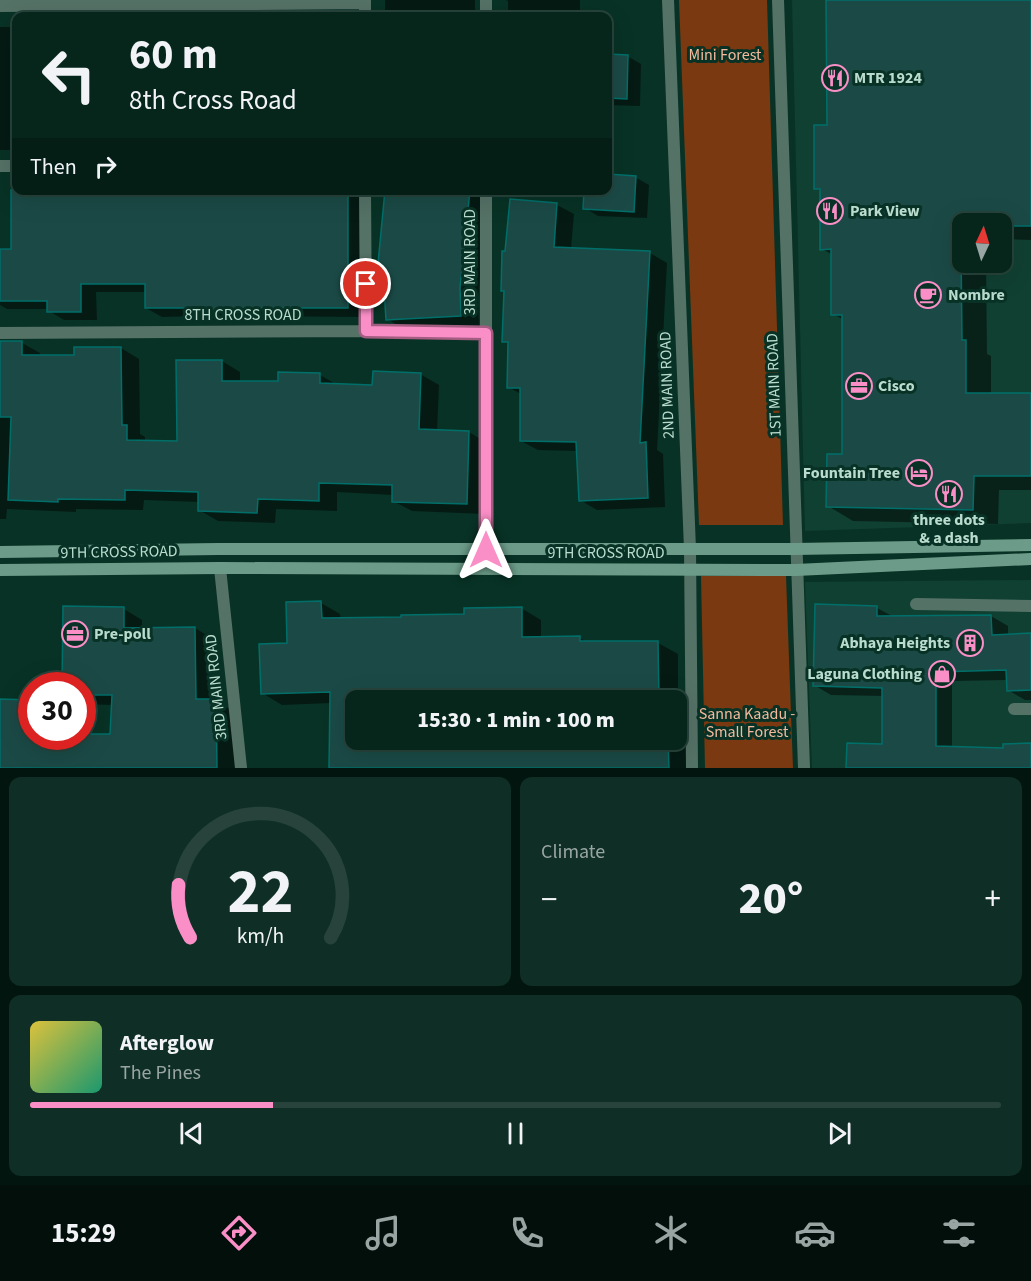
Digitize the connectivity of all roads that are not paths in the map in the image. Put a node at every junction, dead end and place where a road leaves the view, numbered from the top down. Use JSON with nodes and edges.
{"nodes":[{"id":1,"x":668,"y":0,"type":"edge"},
{"id":2,"x":778,"y":0,"type":"edge"},
{"id":3,"x":365,"y":2,"type":"edge"},
{"id":4,"x":0,"y":6,"type":"edge"},
{"id":5,"x":365,"y":195,"type":"edge"},
{"id":6,"x":486,"y":195,"type":"edge"},
{"id":7,"x":366,"y":331,"type":"junction"},
{"id":8,"x":0,"y":333,"type":"edge"},
{"id":9,"x":486,"y":333,"type":"junction"},
{"id":10,"x":1031,"y":545,"type":"edge"},
{"id":11,"x":690,"y":549,"type":"junction"},
{"id":12,"x":795,"y":549,"type":"junction"},
{"id":13,"x":486,"y":550,"type":"junction"},
{"id":14,"x":0,"y":552,"type":"edge"},
{"id":15,"x":1031,"y":559,"type":"edge"},
{"id":16,"x":220,"y":568,"type":"junction"},
{"id":17,"x":0,"y":570,"type":"edge"},
{"id":18,"x":690,"y":570,"type":"junction"},
{"id":19,"x":796,"y":570,"type":"junction"},
{"id":20,"x":916,"y":604,"type":"dead end"},
{"id":21,"x":1031,"y":606,"type":"edge"},
{"id":22,"x":1031,"y":709,"type":"edge"},
{"id":23,"x":1014,"y":710,"type":"dead end"},
{"id":24,"x":241,"y":768,"type":"edge"},
{"id":25,"x":692,"y":768,"type":"edge"},
{"id":26,"x":804,"y":768,"type":"edge"}],
"edges":[{"from":1,"to":11,"type":"street","name":"2ND MAIN ROAD"},
{"from":2,"to":12,"type":"street","name":"1ST MAIN ROAD"},
{"from":3,"to":4,"type":"street"},
{"from":5,"to":7,"type":"street"},
{"from":6,"to":9,"type":"street","name":"3RD MAIN ROAD"},
{"from":7,"to":8,"type":"street","name":"8TH CROSS ROAD"},
{"from":7,"to":9,"type":"street","name":"8TH CROSS ROAD"},
{"from":9,"to":13,"type":"street","name":"3RD MAIN ROAD"},
{"from":10,"to":12,"type":"main road","name":"9TH CROSS ROAD"},
{"from":11,"to":12,"type":"main road","name":"9TH CROSS ROAD"},
{"from":11,"to":13,"type":"main road","name":"9TH CROSS ROAD"},
{"from":11,"to":18,"type":"street","name":"2ND MAIN ROAD"},
{"from":12,"to":19,"type":"street","name":"1ST MAIN ROAD"},
{"from":13,"to":14,"type":"main road","name":"9TH CROSS ROAD"},
{"from":15,"to":19,"type":"main road","name":"9TH CROSS ROAD"},
{"from":16,"to":17,"type":"main road","name":"9TH CROSS ROAD"},
{"from":16,"to":18,"type":"main road","name":"9TH CROSS ROAD"},
{"from":16,"to":24,"type":"street","name":"3RD MAIN ROAD"},
{"from":18,"to":19,"type":"main road","name":"9TH CROSS ROAD"},
{"from":18,"to":25,"type":"street","name":"2ND MAIN ROAD"},
{"from":19,"to":26,"type":"street","name":"1ST MAIN ROAD"},
{"from":20,"to":21,"type":"street"},
{"from":22,"to":23,"type":"street"}]}
